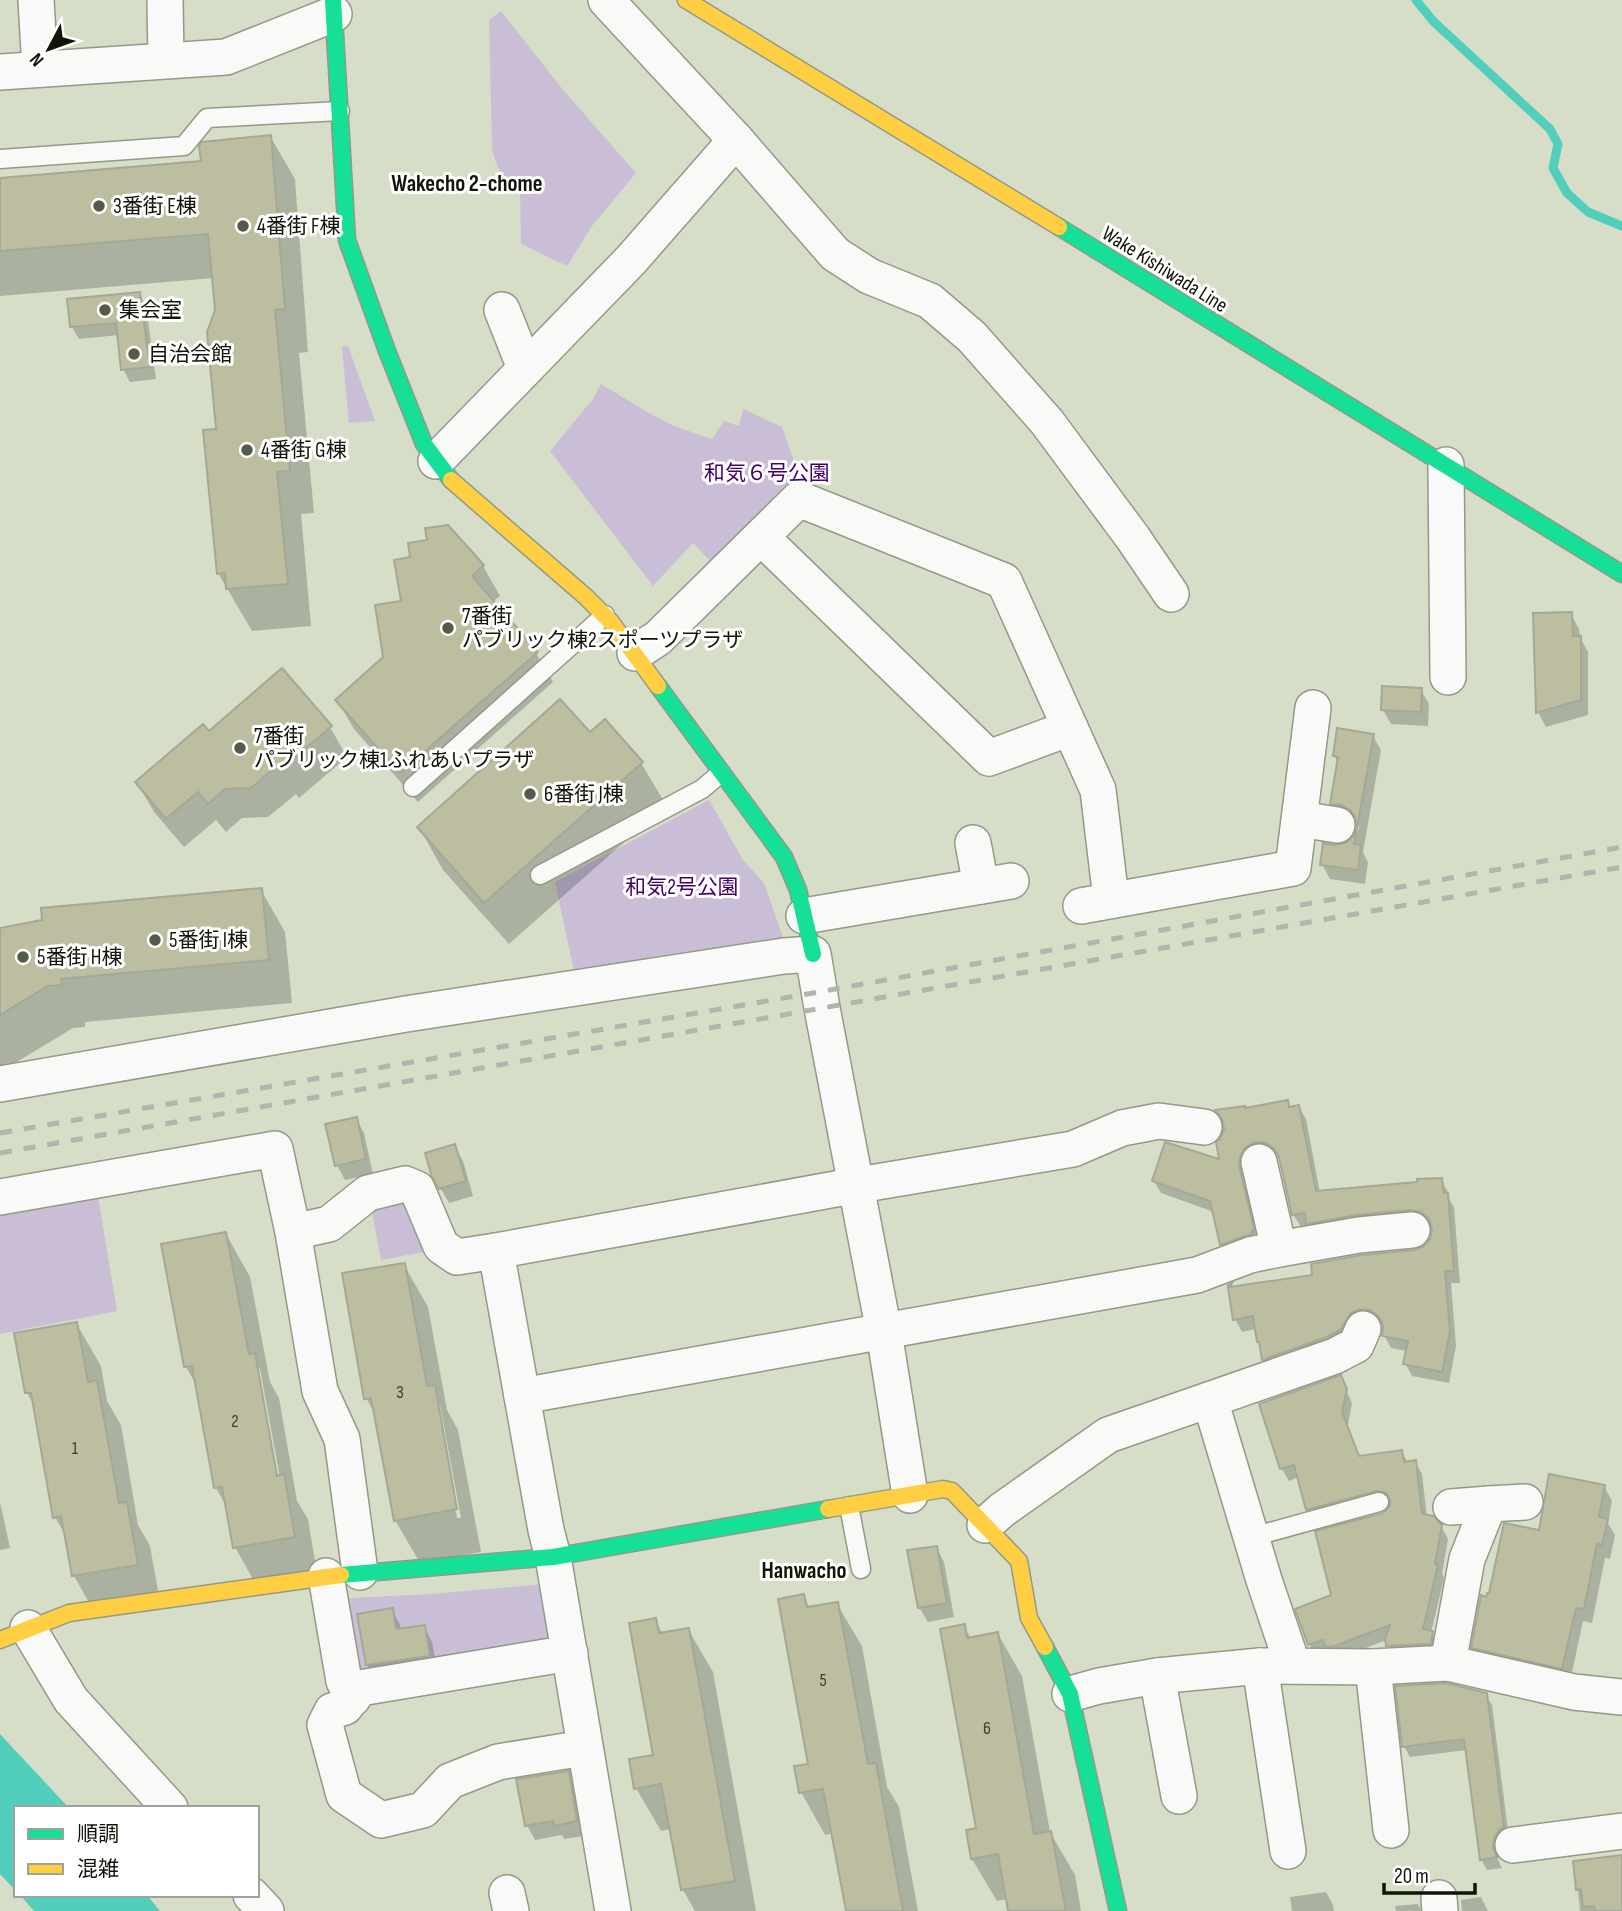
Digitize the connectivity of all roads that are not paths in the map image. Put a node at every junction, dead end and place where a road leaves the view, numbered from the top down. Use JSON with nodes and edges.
{"nodes":[{"id":1,"x":36,"y":0,"type":"edge"},
{"id":2,"x":165,"y":0,"type":"edge"},
{"id":3,"x":606,"y":0,"type":"edge"},
{"id":4,"x":686,"y":0,"type":"edge"},
{"id":5,"x":334,"y":7,"type":"edge"},
{"id":6,"x":166,"y":60,"type":"junction"},
{"id":7,"x":40,"y":69,"type":"junction"},
{"id":8,"x":0,"y":72,"type":"edge"},
{"id":9,"x":340,"y":111,"type":"junction"},
{"id":10,"x":736,"y":140,"type":"junction"},
{"id":11,"x":0,"y":159,"type":"edge"},
{"id":12,"x":502,"y":310,"type":"dead end"},
{"id":13,"x":525,"y":368,"type":"junction"},
{"id":14,"x":436,"y":461,"type":"junction"},
{"id":15,"x":1446,"y":465,"type":"junction"},
{"id":16,"x":761,"y":537,"type":"junction"},
{"id":17,"x":1622,"y":574,"type":"edge"},
{"id":18,"x":1171,"y":594,"type":"dead end"},
{"id":19,"x":605,"y":615,"type":"junction"},
{"id":20,"x":635,"y":653,"type":"junction"},
{"id":21,"x":1448,"y":677,"type":"dead end"},
{"id":22,"x":1312,"y":708,"type":"dead end"},
{"id":23,"x":1070,"y":728,"type":"junction"},
{"id":24,"x":721,"y":773,"type":"junction"},
{"id":25,"x":413,"y":787,"type":"dead end"},
{"id":26,"x":1300,"y":819,"type":"junction"},
{"id":27,"x":1337,"y":825,"type":"dead end"},
{"id":28,"x":973,"y":843,"type":"dead end"},
{"id":29,"x":540,"y":875,"type":"dead end"},
{"id":30,"x":804,"y":916,"type":"junction"},
{"id":31,"x":813,"y":954,"type":"junction"},
{"id":32,"x":0,"y":1084,"type":"edge"},
{"id":33,"x":1204,"y":1127,"type":"dead end"},
{"id":34,"x":1259,"y":1162,"type":"dead end"},
{"id":35,"x":857,"y":1185,"type":"junction"},
{"id":36,"x":0,"y":1197,"type":"edge"},
{"id":37,"x":1412,"y":1230,"type":"dead end"},
{"id":38,"x":293,"y":1232,"type":"junction"},
{"id":39,"x":1279,"y":1250,"type":"junction"},
{"id":40,"x":496,"y":1251,"type":"junction"},
{"id":41,"x":1363,"y":1329,"type":"dead end"},
{"id":42,"x":884,"y":1332,"type":"junction"},
{"id":43,"x":522,"y":1396,"type":"junction"},
{"id":44,"x":1210,"y":1400,"type":"junction"},
{"id":45,"x":910,"y":1495,"type":"junction"},
{"id":46,"x":1379,"y":1502,"type":"dead end"},
{"id":47,"x":1525,"y":1502,"type":"dead end"},
{"id":48,"x":1489,"y":1504,"type":"junction"},
{"id":49,"x":849,"y":1506,"type":"junction"},
{"id":50,"x":1451,"y":1507,"type":"dead end"},
{"id":51,"x":985,"y":1525,"type":"junction"},
{"id":52,"x":1252,"y":1537,"type":"junction"},
{"id":53,"x":553,"y":1557,"type":"junction"},
{"id":54,"x":861,"y":1569,"type":"dead end"},
{"id":55,"x":360,"y":1572,"type":"junction"},
{"id":56,"x":326,"y":1576,"type":"junction"},
{"id":57,"x":7,"y":1636,"type":"edge"},
{"id":58,"x":570,"y":1653,"type":"junction"},
{"id":59,"x":1448,"y":1663,"type":"junction"},
{"id":60,"x":1276,"y":1666,"type":"junction"},
{"id":61,"x":1373,"y":1667,"type":"junction"},
{"id":62,"x":1157,"y":1676,"type":"junction"},
{"id":63,"x":1070,"y":1694,"type":"junction"},
{"id":64,"x":1622,"y":1697,"type":"edge"},
{"id":65,"x":353,"y":1698,"type":"junction"},
{"id":66,"x":584,"y":1748,"type":"junction"},
{"id":67,"x":1179,"y":1797,"type":"dead end"},
{"id":68,"x":168,"y":1806,"type":"edge"},
{"id":69,"x":1391,"y":1830,"type":"dead end"},
{"id":70,"x":1622,"y":1831,"type":"edge"},
{"id":71,"x":1513,"y":1845,"type":"dead end"},
{"id":72,"x":1288,"y":1851,"type":"dead end"},
{"id":73,"x":253,"y":1897,"type":"edge"},
{"id":74,"x":603,"y":1909,"type":"edge"},
{"id":75,"x":266,"y":1911,"type":"edge"},
{"id":76,"x":1118,"y":1911,"type":"edge"}],
"edges":[{"from":1,"to":7,"type":"street"},
{"from":2,"to":6,"type":"street"},
{"from":3,"to":10,"type":"street"},
{"from":4,"to":15,"type":"street","name":"Wake Kishiwada Line"},
{"from":5,"to":6,"type":"street"},
{"from":5,"to":9,"type":"street"},
{"from":6,"to":7,"type":"street"},
{"from":7,"to":8,"type":"street"},
{"from":9,"to":11,"type":"lane"},
{"from":9,"to":14,"type":"street"},
{"from":10,"to":13,"type":"street"},
{"from":10,"to":18,"type":"street"},
{"from":12,"to":13,"type":"street"},
{"from":13,"to":14,"type":"street"},
{"from":14,"to":19,"type":"street"},
{"from":15,"to":17,"type":"street","name":"Wake Kishiwada Line"},
{"from":15,"to":21,"type":"street"},
{"from":16,"to":20,"type":"street"},
{"from":16,"to":23,"type":"street"},
{"from":16,"to":23,"type":"street"},
{"from":19,"to":20,"type":"street"},
{"from":19,"to":25,"type":"lane"},
{"from":20,"to":24,"type":"street"},
{"from":22,"to":26,"type":"street"},
{"from":23,"to":26,"type":"street"},
{"from":24,"to":29,"type":"lane"},
{"from":24,"to":30,"type":"street"},
{"from":26,"to":27,"type":"street"},
{"from":28,"to":30,"type":"street"},
{"from":30,"to":31,"type":"street"},
{"from":31,"to":32,"type":"street"},
{"from":31,"to":35,"type":"street"},
{"from":33,"to":35,"type":"street"},
{"from":34,"to":39,"type":"street"},
{"from":35,"to":40,"type":"street"},
{"from":35,"to":42,"type":"street"},
{"from":36,"to":38,"type":"street"},
{"from":37,"to":39,"type":"street"},
{"from":38,"to":40,"type":"street"},
{"from":38,"to":55,"type":"street"},
{"from":39,"to":42,"type":"street"},
{"from":40,"to":43,"type":"street"},
{"from":41,"to":44,"type":"street"},
{"from":42,"to":43,"type":"street"},
{"from":42,"to":45,"type":"street"},
{"from":43,"to":53,"type":"street"},
{"from":44,"to":51,"type":"street"},
{"from":44,"to":52,"type":"street"},
{"from":45,"to":49,"type":"street"},
{"from":45,"to":51,"type":"street"},
{"from":46,"to":52,"type":"lane"},
{"from":47,"to":48,"type":"street"},
{"from":48,"to":50,"type":"street"},
{"from":48,"to":59,"type":"street"},
{"from":49,"to":53,"type":"street"},
{"from":49,"to":54,"type":"lane"},
{"from":51,"to":63,"type":"street"},
{"from":52,"to":60,"type":"street"},
{"from":53,"to":55,"type":"street"},
{"from":53,"to":58,"type":"street"},
{"from":55,"to":56,"type":"street"},
{"from":56,"to":57,"type":"street"},
{"from":56,"to":65,"type":"street"},
{"from":57,"to":68,"type":"street"},
{"from":58,"to":65,"type":"street"},
{"from":58,"to":66,"type":"street"},
{"from":59,"to":61,"type":"street"},
{"from":59,"to":64,"type":"street"},
{"from":60,"to":61,"type":"street"},
{"from":60,"to":62,"type":"street"},
{"from":60,"to":72,"type":"street"},
{"from":61,"to":69,"type":"street"},
{"from":62,"to":63,"type":"street"},
{"from":62,"to":67,"type":"street"},
{"from":63,"to":76,"type":"street"},
{"from":65,"to":66,"type":"street"},
{"from":66,"to":74,"type":"street"},
{"from":70,"to":71,"type":"street"},
{"from":73,"to":75,"type":"street"}]}
